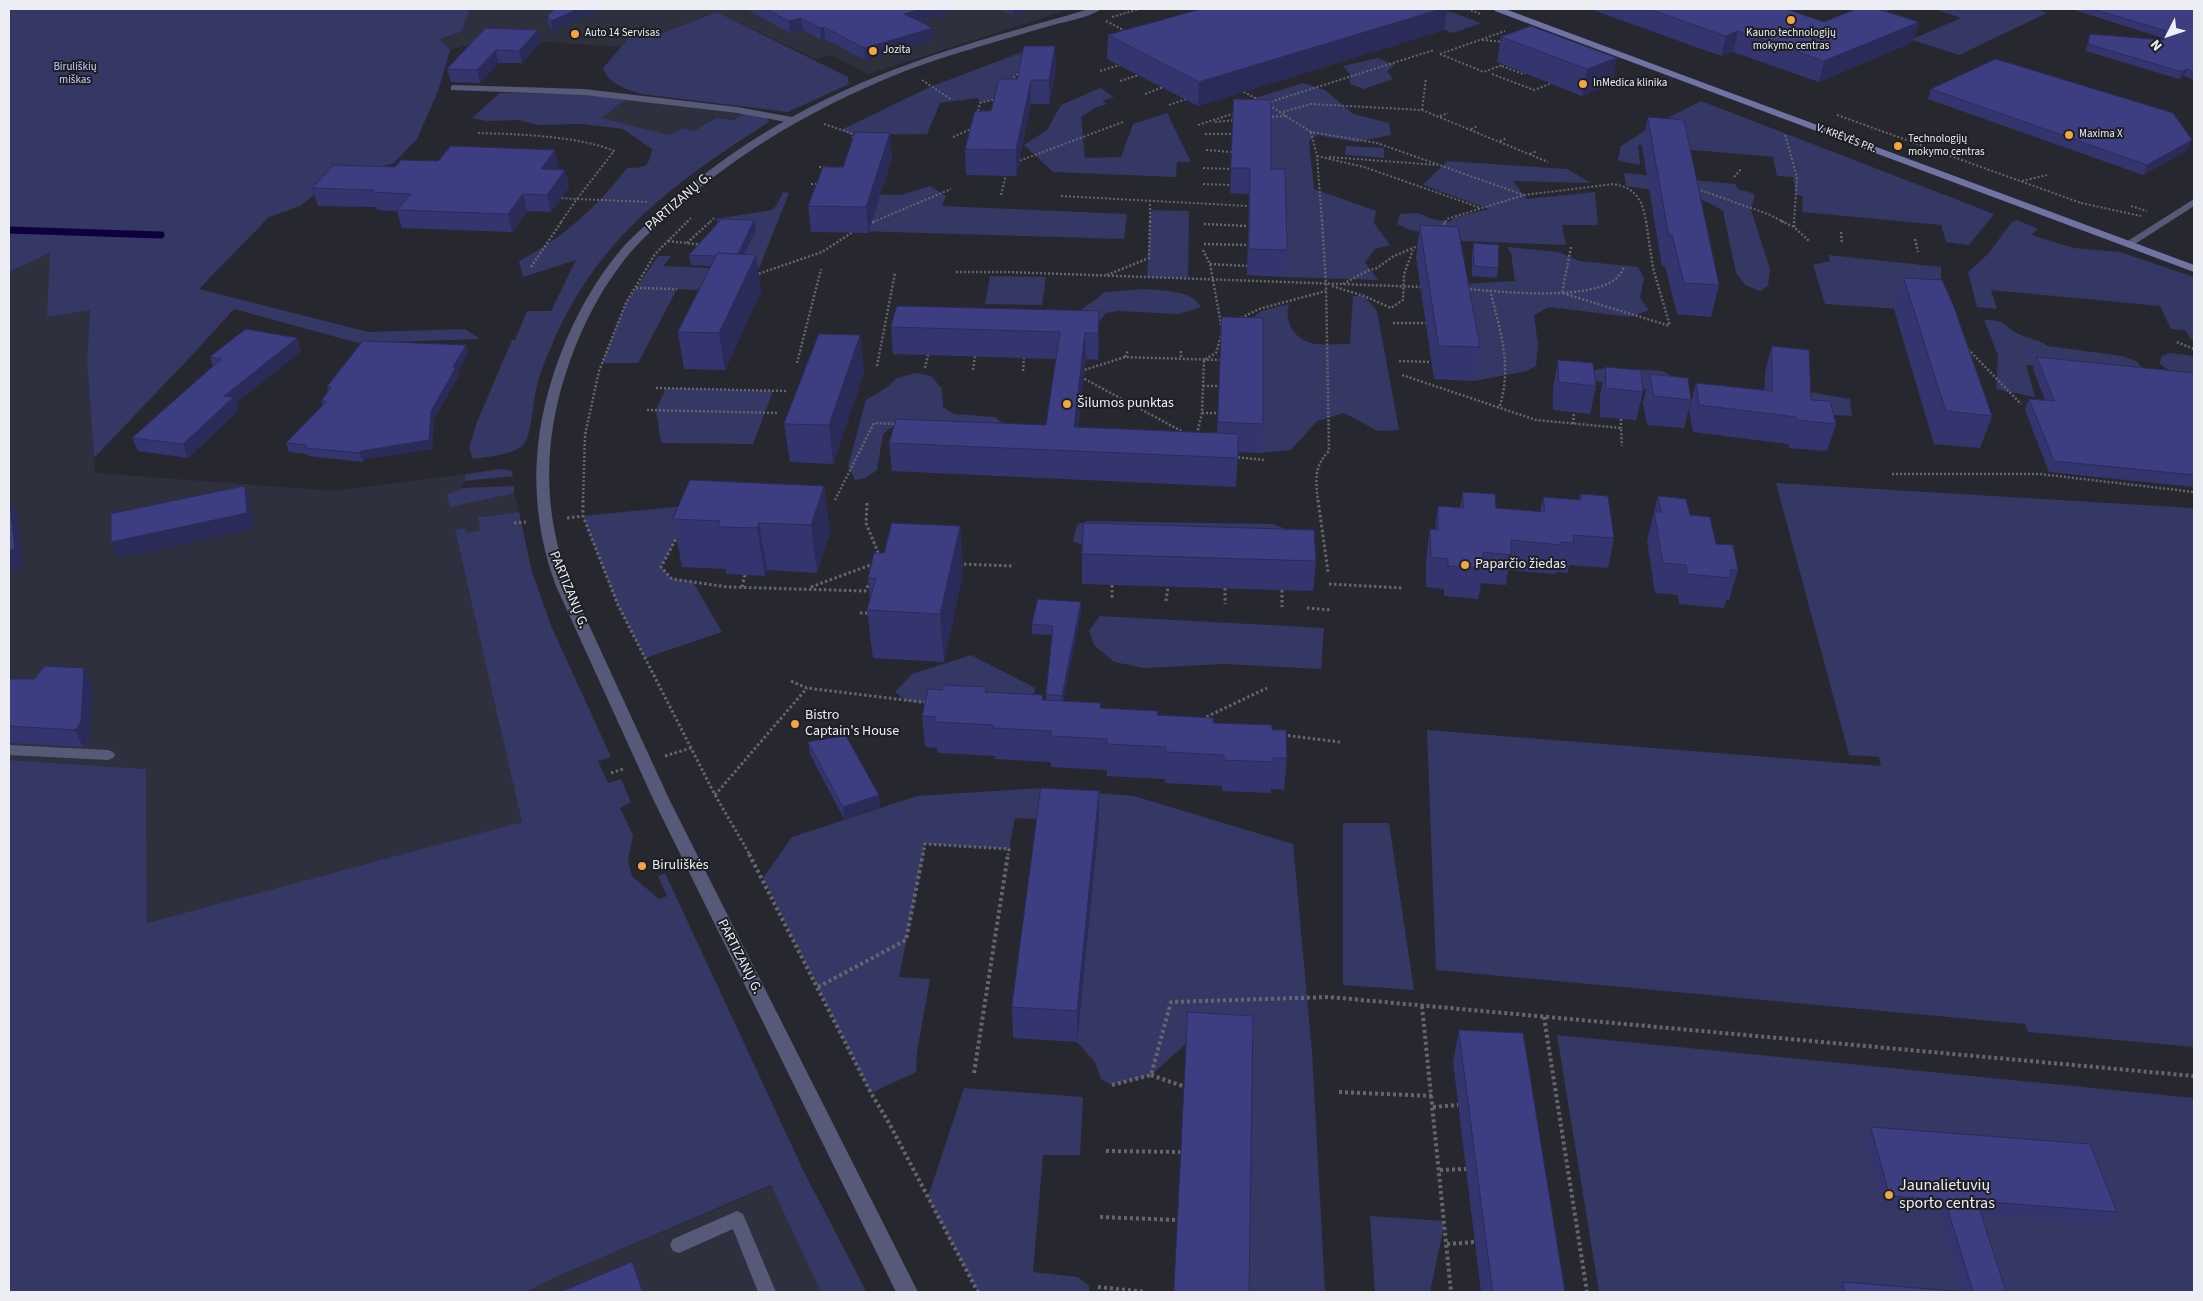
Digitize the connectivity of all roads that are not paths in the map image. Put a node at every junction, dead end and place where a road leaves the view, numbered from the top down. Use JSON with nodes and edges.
{"nodes":[{"id":1,"x":1097,"y":9,"type":"edge"},
{"id":2,"x":1498,"y":9,"type":"edge"},
{"id":3,"x":454,"y":88,"type":"edge"},
{"id":4,"x":792,"y":120,"type":"junction"},
{"id":5,"x":2194,"y":202,"type":"edge"},
{"id":6,"x":2128,"y":244,"type":"junction"},
{"id":7,"x":2194,"y":269,"type":"edge"},
{"id":8,"x":9,"y":750,"type":"edge"},
{"id":9,"x":108,"y":756,"type":"dead end"},
{"id":10,"x":679,"y":1245,"type":"dead end"},
{"id":11,"x":767,"y":1292,"type":"edge"},
{"id":12,"x":905,"y":1292,"type":"edge"}],
"edges":[{"from":1,"to":4,"type":"street","name":"PARTIZANŲ G."},
{"from":2,"to":6,"type":"main road","name":"V. KRĖVĖS PR."},
{"from":3,"to":4,"type":"street"},
{"from":4,"to":12,"type":"street","name":"PARTIZANŲ G."},
{"from":5,"to":6,"type":"street"},
{"from":6,"to":7,"type":"main road","name":"V. KRĖVĖS PR."},
{"from":8,"to":9,"type":"lane"},
{"from":10,"to":11,"type":"lane"}]}
